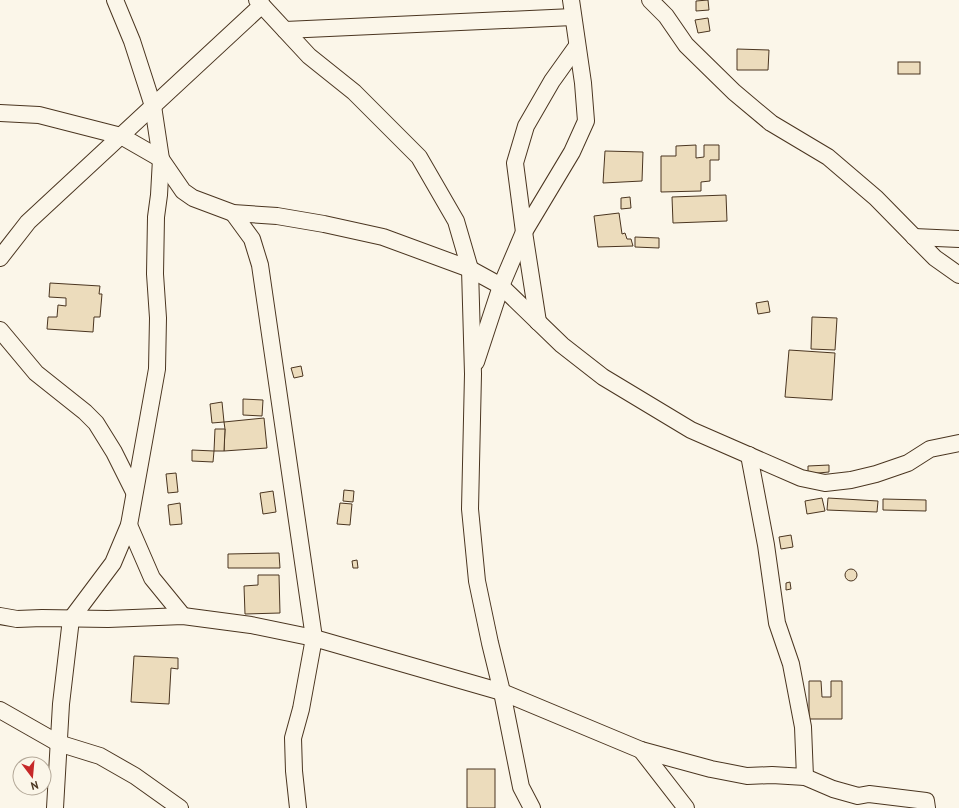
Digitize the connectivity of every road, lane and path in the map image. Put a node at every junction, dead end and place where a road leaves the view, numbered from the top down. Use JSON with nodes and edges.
{"nodes":[{"id":1,"x":115,"y":0,"type":"edge"},
{"id":2,"x":571,"y":0,"type":"edge"},
{"id":3,"x":650,"y":0,"type":"edge"},
{"id":4,"x":260,"y":2,"type":"edge"},
{"id":5,"x":573,"y":16,"type":"junction"},
{"id":6,"x":285,"y":30,"type":"junction"},
{"id":7,"x":578,"y":46,"type":"junction"},
{"id":8,"x":153,"y":106,"type":"junction"},
{"id":9,"x":0,"y":112,"type":"edge"},
{"id":10,"x":121,"y":136,"type":"junction"},
{"id":11,"x":161,"y":160,"type":"junction"},
{"id":12,"x":233,"y":213,"type":"junction"},
{"id":13,"x":524,"y":232,"type":"junction"},
{"id":14,"x":914,"y":237,"type":"junction"},
{"id":15,"x":959,"y":240,"type":"edge"},
{"id":16,"x":0,"y":258,"type":"edge"},
{"id":17,"x":470,"y":269,"type":"junction"},
{"id":18,"x":959,"y":275,"type":"edge"},
{"id":19,"x":501,"y":286,"type":"junction"},
{"id":20,"x":538,"y":322,"type":"junction"},
{"id":21,"x":0,"y":330,"type":"edge"},
{"id":22,"x":473,"y":374,"type":"junction"},
{"id":23,"x":959,"y":443,"type":"edge"},
{"id":24,"x":749,"y":455,"type":"junction"},
{"id":25,"x":134,"y":492,"type":"junction"},
{"id":26,"x":129,"y":525,"type":"junction"},
{"id":27,"x":0,"y":616,"type":"edge"},
{"id":28,"x":183,"y":616,"type":"junction"},
{"id":29,"x":71,"y":619,"type":"junction"},
{"id":30,"x":314,"y":638,"type":"junction"},
{"id":31,"x":502,"y":692,"type":"junction"},
{"id":32,"x":0,"y":710,"type":"edge"},
{"id":33,"x":58,"y":743,"type":"junction"},
{"id":34,"x":641,"y":750,"type":"junction"},
{"id":35,"x":805,"y":777,"type":"junction"},
{"id":36,"x":55,"y":808,"type":"edge"},
{"id":37,"x":180,"y":808,"type":"edge"},
{"id":38,"x":298,"y":808,"type":"edge"},
{"id":39,"x":532,"y":808,"type":"edge"},
{"id":40,"x":686,"y":808,"type":"edge"},
{"id":41,"x":927,"y":808,"type":"edge"}],
"edges":[{"from":1,"to":8,"type":"street"},
{"from":2,"to":5,"type":"street"},
{"from":3,"to":14,"type":"street"},
{"from":4,"to":6,"type":"street"},
{"from":4,"to":8,"type":"street"},
{"from":5,"to":6,"type":"street"},
{"from":5,"to":7,"type":"street"},
{"from":6,"to":17,"type":"street"},
{"from":7,"to":13,"type":"street"},
{"from":7,"to":13,"type":"street"},
{"from":8,"to":10,"type":"street"},
{"from":8,"to":11,"type":"street"},
{"from":9,"to":10,"type":"street"},
{"from":10,"to":11,"type":"street"},
{"from":10,"to":16,"type":"street"},
{"from":11,"to":12,"type":"street"},
{"from":11,"to":25,"type":"street"},
{"from":12,"to":17,"type":"street"},
{"from":12,"to":30,"type":"street"},
{"from":13,"to":19,"type":"street"},
{"from":13,"to":20,"type":"street"},
{"from":14,"to":15,"type":"street"},
{"from":14,"to":18,"type":"street"},
{"from":17,"to":19,"type":"street"},
{"from":17,"to":22,"type":"street"},
{"from":19,"to":20,"type":"street"},
{"from":19,"to":22,"type":"street"},
{"from":20,"to":24,"type":"street"},
{"from":21,"to":25,"type":"street"},
{"from":22,"to":31,"type":"street"},
{"from":23,"to":24,"type":"street"},
{"from":24,"to":35,"type":"street"},
{"from":25,"to":26,"type":"street"},
{"from":26,"to":28,"type":"street"},
{"from":26,"to":29,"type":"street"},
{"from":27,"to":29,"type":"street"},
{"from":28,"to":29,"type":"street"},
{"from":28,"to":30,"type":"street"},
{"from":29,"to":33,"type":"street"},
{"from":30,"to":31,"type":"street"},
{"from":30,"to":38,"type":"street"},
{"from":31,"to":34,"type":"street"},
{"from":31,"to":39,"type":"street"},
{"from":32,"to":33,"type":"street"},
{"from":33,"to":36,"type":"street"},
{"from":33,"to":37,"type":"street"},
{"from":34,"to":35,"type":"street"},
{"from":34,"to":40,"type":"street"},
{"from":35,"to":41,"type":"street"}]}
